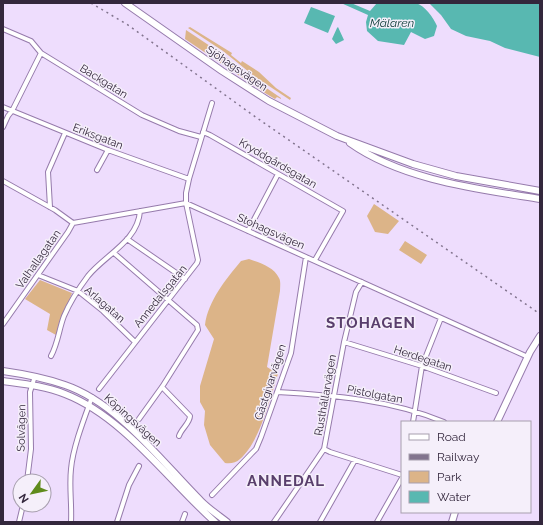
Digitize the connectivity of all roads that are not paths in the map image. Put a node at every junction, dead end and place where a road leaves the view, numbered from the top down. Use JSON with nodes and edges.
{"nodes":[{"id":1,"x":125,"y":3,"type":"edge"},
{"id":2,"x":3,"y":29,"type":"edge"},
{"id":3,"x":41,"y":53,"type":"junction"},
{"id":4,"x":212,"y":103,"type":"dead end"},
{"id":5,"x":3,"y":107,"type":"edge"},
{"id":6,"x":12,"y":111,"type":"junction"},
{"id":7,"x":3,"y":127,"type":"edge"},
{"id":8,"x":203,"y":132,"type":"junction"},
{"id":9,"x":65,"y":133,"type":"junction"},
{"id":10,"x":202,"y":137,"type":"junction"},
{"id":11,"x":343,"y":138,"type":"junction"},
{"id":12,"x":108,"y":150,"type":"junction"},
{"id":13,"x":97,"y":170,"type":"dead end"},
{"id":14,"x":278,"y":174,"type":"junction"},
{"id":15,"x":456,"y":176,"type":"junction"},
{"id":16,"x":189,"y":179,"type":"junction"},
{"id":17,"x":436,"y":179,"type":"junction"},
{"id":18,"x":3,"y":181,"type":"edge"},
{"id":19,"x":540,"y":191,"type":"edge"},
{"id":20,"x":504,"y":193,"type":"junction"},
{"id":21,"x":540,"y":198,"type":"edge"},
{"id":22,"x":186,"y":203,"type":"junction"},
{"id":23,"x":50,"y":207,"type":"junction"},
{"id":24,"x":140,"y":211,"type":"junction"},
{"id":25,"x":73,"y":223,"type":"junction"},
{"id":26,"x":248,"y":231,"type":"junction"},
{"id":27,"x":127,"y":239,"type":"junction"},
{"id":28,"x":114,"y":253,"type":"junction"},
{"id":29,"x":306,"y":257,"type":"junction"},
{"id":30,"x":315,"y":260,"type":"junction"},
{"id":31,"x":38,"y":275,"type":"junction"},
{"id":32,"x":185,"y":279,"type":"junction"},
{"id":33,"x":362,"y":282,"type":"junction"},
{"id":34,"x":78,"y":291,"type":"junction"},
{"id":35,"x":169,"y":301,"type":"junction"},
{"id":36,"x":441,"y":318,"type":"junction"},
{"id":37,"x":3,"y":324,"type":"edge"},
{"id":38,"x":539,"y":338,"type":"edge"},
{"id":39,"x":135,"y":342,"type":"junction"},
{"id":40,"x":344,"y":342,"type":"junction"},
{"id":41,"x":51,"y":356,"type":"dead end"},
{"id":42,"x":528,"y":357,"type":"junction"},
{"id":43,"x":422,"y":366,"type":"junction"},
{"id":44,"x":3,"y":371,"type":"edge"},
{"id":45,"x":35,"y":376,"type":"junction"},
{"id":46,"x":3,"y":381,"type":"edge"},
{"id":47,"x":32,"y":384,"type":"junction"},
{"id":48,"x":162,"y":387,"type":"junction"},
{"id":49,"x":99,"y":389,"type":"dead end"},
{"id":50,"x":277,"y":392,"type":"junction"},
{"id":51,"x":496,"y":393,"type":"dead end"},
{"id":52,"x":334,"y":396,"type":"junction"},
{"id":53,"x":92,"y":397,"type":"junction"},
{"id":54,"x":88,"y":406,"type":"junction"},
{"id":55,"x":415,"y":411,"type":"junction"},
{"id":56,"x":139,"y":419,"type":"dead end"},
{"id":57,"x":413,"y":421,"type":"edge"},
{"id":58,"x":441,"y":421,"type":"edge"},
{"id":59,"x":497,"y":421,"type":"edge"},
{"id":60,"x":179,"y":436,"type":"dead end"},
{"id":61,"x":324,"y":449,"type":"junction"},
{"id":62,"x":355,"y":460,"type":"junction"},
{"id":63,"x":138,"y":466,"type":"dead end"},
{"id":64,"x":28,"y":473,"type":"edge"},
{"id":65,"x":401,"y":474,"type":"edge"},
{"id":66,"x":401,"y":480,"type":"edge"},
{"id":67,"x":212,"y":495,"type":"dead end"},
{"id":68,"x":185,"y":514,"type":"dead end"},
{"id":69,"x":71,"y":522,"type":"edge"},
{"id":70,"x":117,"y":522,"type":"edge"},
{"id":71,"x":182,"y":522,"type":"edge"},
{"id":72,"x":215,"y":522,"type":"edge"},
{"id":73,"x":227,"y":522,"type":"edge"},
{"id":74,"x":274,"y":522,"type":"edge"},
{"id":75,"x":320,"y":522,"type":"edge"},
{"id":76,"x":377,"y":522,"type":"edge"}],
"edges":[{"from":1,"to":11,"type":"main road","name":"Sjöhagsvägen"},
{"from":2,"to":3,"type":"street","name":"Backgatan"},
{"from":3,"to":6,"type":"street"},
{"from":3,"to":10,"type":"street","name":"Backgatan"},
{"from":4,"to":8,"type":"street","name":"Annedalsgatan"},
{"from":5,"to":6,"type":"street","name":"Eriksgatan"},
{"from":6,"to":7,"type":"street"},
{"from":6,"to":9,"type":"street","name":"Eriksgatan"},
{"from":8,"to":10,"type":"street","name":"Annedalsgatan"},
{"from":8,"to":14,"type":"street","name":"Kryddgårdsgatan"},
{"from":9,"to":12,"type":"street","name":"Eriksgatan"},
{"from":9,"to":23,"type":"street"},
{"from":10,"to":16,"type":"street","name":"Annedalsgatan"},
{"from":11,"to":15,"type":"main road","name":"Sjöhagsvägen"},
{"from":11,"to":17,"type":"main road","name":"Sjöhagsvägen"},
{"from":12,"to":13,"type":"street"},
{"from":12,"to":16,"type":"street","name":"Eriksgatan"},
{"from":14,"to":26,"type":"street"},
{"from":14,"to":30,"type":"street","name":"Kryddgårdsgatan"},
{"from":15,"to":17,"type":"main road"},
{"from":15,"to":19,"type":"main road","name":"Sjöhagsvägen"},
{"from":15,"to":20,"type":"main road"},
{"from":16,"to":22,"type":"street","name":"Annedalsgatan"},
{"from":17,"to":20,"type":"main road","name":"Sjöhagsvägen"},
{"from":18,"to":23,"type":"street"},
{"from":20,"to":21,"type":"main road","name":"Sjöhagsvägen"},
{"from":22,"to":24,"type":"street"},
{"from":22,"to":26,"type":"street","name":"Stohagsvägen"},
{"from":22,"to":32,"type":"street","name":"Annedalsgatan"},
{"from":23,"to":25,"type":"street"},
{"from":24,"to":25,"type":"street"},
{"from":24,"to":27,"type":"street"},
{"from":25,"to":31,"type":"street","name":"Valhallagatan"},
{"from":26,"to":29,"type":"street","name":"Stohagsvägen"},
{"from":27,"to":28,"type":"street"},
{"from":27,"to":32,"type":"street"},
{"from":28,"to":34,"type":"street"},
{"from":28,"to":35,"type":"street"},
{"from":29,"to":30,"type":"street","name":"Stohagsvägen"},
{"from":29,"to":50,"type":"street","name":"Gästgivarvägen"},
{"from":30,"to":33,"type":"street","name":"Stohagsvägen"},
{"from":31,"to":34,"type":"street","name":"Arlagatan"},
{"from":31,"to":37,"type":"street","name":"Valhallagatan"},
{"from":32,"to":35,"type":"street","name":"Annedalsgatan"},
{"from":33,"to":36,"type":"street","name":"Stohagsvägen"},
{"from":33,"to":40,"type":"street","name":"Rusthållarvägen"},
{"from":34,"to":39,"type":"street","name":"Arlagatan"},
{"from":34,"to":41,"type":"street"},
{"from":35,"to":39,"type":"street","name":"Annedalsgatan"},
{"from":35,"to":48,"type":"street"},
{"from":36,"to":42,"type":"street","name":"Stohagsvägen"},
{"from":36,"to":43,"type":"street"},
{"from":38,"to":42,"type":"main road"},
{"from":39,"to":49,"type":"street","name":"Annedalsgatan"},
{"from":40,"to":43,"type":"street","name":"Herdegatan"},
{"from":40,"to":52,"type":"street","name":"Rusthållarvägen"},
{"from":42,"to":59,"type":"main road"},
{"from":43,"to":51,"type":"street","name":"Herdegatan"},
{"from":43,"to":55,"type":"street"},
{"from":44,"to":45,"type":"main road","name":"Köpingsvägen"},
{"from":45,"to":47,"type":"street","name":"Solvägen"},
{"from":45,"to":53,"type":"main road","name":"Köpingsvägen"},
{"from":46,"to":47,"type":"main road","name":"Köpingsvägen"},
{"from":47,"to":54,"type":"main road","name":"Köpingsvägen"},
{"from":47,"to":64,"type":"street","name":"Solvägen"},
{"from":48,"to":56,"type":"street"},
{"from":48,"to":60,"type":"street"},
{"from":50,"to":52,"type":"street","name":"Pistolgatan"},
{"from":50,"to":67,"type":"street","name":"Gästgivarvägen"},
{"from":52,"to":55,"type":"street","name":"Pistolgatan"},
{"from":52,"to":61,"type":"street","name":"Rusthållarvägen"},
{"from":53,"to":54,"type":"street"},
{"from":53,"to":73,"type":"main road","name":"Köpingsvägen"},
{"from":54,"to":69,"type":"street"},
{"from":54,"to":72,"type":"main road","name":"Köpingsvägen"},
{"from":55,"to":57,"type":"street"},
{"from":55,"to":58,"type":"street","name":"Pistolgatan"},
{"from":61,"to":62,"type":"street"},
{"from":61,"to":74,"type":"street","name":"Rusthållarvägen"},
{"from":62,"to":65,"type":"street"},
{"from":62,"to":75,"type":"street"},
{"from":63,"to":70,"type":"street"},
{"from":66,"to":76,"type":"street"},
{"from":68,"to":71,"type":"street"}]}
